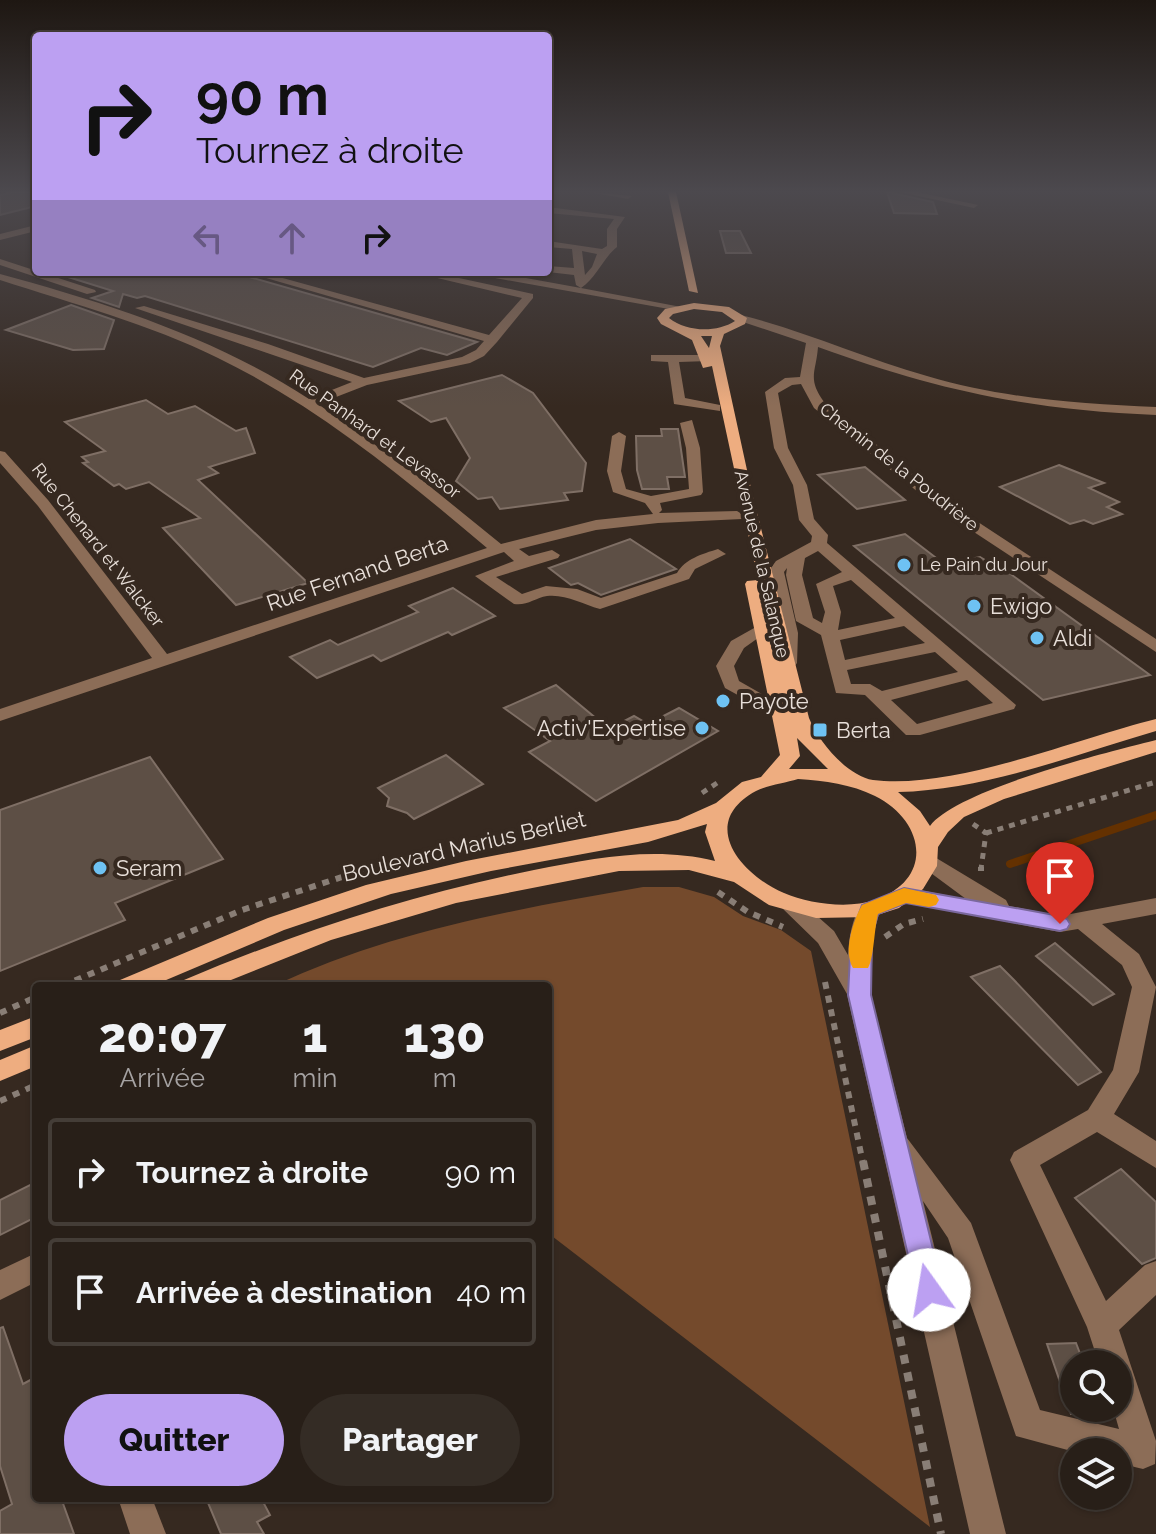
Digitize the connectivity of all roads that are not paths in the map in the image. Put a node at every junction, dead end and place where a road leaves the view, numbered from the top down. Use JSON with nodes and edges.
{"nodes":[{"id":1,"x":5,"y":264,"type":"edge"},
{"id":2,"x":577,"y":264,"type":"edge"},
{"id":3,"x":599,"y":264,"type":"edge"},
{"id":4,"x":688,"y":264,"type":"edge"},
{"id":5,"x":552,"y":271,"type":"edge"},
{"id":6,"x":32,"y":272,"type":"edge"},
{"id":7,"x":44,"y":276,"type":"edge"},
{"id":8,"x":264,"y":276,"type":"edge"},
{"id":9,"x":436,"y":276,"type":"edge"},
{"id":10,"x":521,"y":276,"type":"edge"},
{"id":11,"x":0,"y":277,"type":"edge"},
{"id":12,"x":578,"y":282,"type":"junction"},
{"id":13,"x":694,"y":291,"type":"junction"},
{"id":14,"x":716,"y":307,"type":"junction"},
{"id":15,"x":675,"y":310,"type":"junction"},
{"id":16,"x":738,"y":322,"type":"junction"},
{"id":17,"x":688,"y":331,"type":"junction"},
{"id":18,"x":719,"y":331,"type":"junction"},
{"id":19,"x":493,"y":340,"type":"junction"},
{"id":20,"x":812,"y":342,"type":"junction"},
{"id":21,"x":655,"y":358,"type":"dead end"},
{"id":22,"x":673,"y":358,"type":"junction"},
{"id":23,"x":705,"y":358,"type":"junction"},
{"id":24,"x":804,"y":380,"type":"junction"},
{"id":25,"x":363,"y":382,"type":"junction"},
{"id":26,"x":307,"y":404,"type":"junction"},
{"id":27,"x":715,"y":408,"type":"junction"},
{"id":28,"x":1156,"y":411,"type":"edge"},
{"id":29,"x":687,"y":423,"type":"dead end"},
{"id":30,"x":619,"y":436,"type":"dead end"},
{"id":31,"x":0,"y":455,"type":"edge"},
{"id":32,"x":651,"y":500,"type":"junction"},
{"id":33,"x":737,"y":516,"type":"junction"},
{"id":34,"x":658,"y":518,"type":"junction"},
{"id":35,"x":819,"y":544,"type":"junction"},
{"id":36,"x":502,"y":548,"type":"junction"},
{"id":37,"x":718,"y":554,"type":"dead end"},
{"id":38,"x":552,"y":555,"type":"dead end"},
{"id":39,"x":798,"y":555,"type":"junction"},
{"id":40,"x":522,"y":564,"type":"junction"},
{"id":41,"x":853,"y":574,"type":"junction"},
{"id":42,"x":546,"y":591,"type":"junction"},
{"id":43,"x":907,"y":620,"type":"junction"},
{"id":44,"x":763,"y":628,"type":"junction"},
{"id":45,"x":830,"y":634,"type":"junction"},
{"id":46,"x":938,"y":646,"type":"junction"},
{"id":47,"x":1156,"y":647,"type":"edge"},
{"id":48,"x":163,"y":661,"type":"junction"},
{"id":49,"x":837,"y":667,"type":"junction"},
{"id":50,"x":788,"y":671,"type":"junction"},
{"id":51,"x":971,"y":674,"type":"junction"},
{"id":52,"x":881,"y":697,"type":"junction"},
{"id":53,"x":783,"y":714,"type":"junction"},
{"id":54,"x":0,"y":715,"type":"edge"},
{"id":55,"x":1156,"y":725,"type":"edge"},
{"id":56,"x":1156,"y":746,"type":"edge"},
{"id":57,"x":771,"y":777,"type":"junction"},
{"id":58,"x":860,"y":782,"type":"junction"},
{"id":59,"x":724,"y":807,"type":"junction"},
{"id":60,"x":928,"y":853,"type":"junction"},
{"id":61,"x":735,"y":875,"type":"junction"},
{"id":62,"x":904,"y":895,"type":"junction"},
{"id":63,"x":966,"y":898,"type":"junction"},
{"id":64,"x":791,"y":906,"type":"junction"},
{"id":65,"x":1156,"y":906,"type":"edge"},
{"id":66,"x":869,"y":910,"type":"junction"},
{"id":67,"x":1082,"y":920,"type":"junction"},
{"id":68,"x":138,"y":982,"type":"edge"},
{"id":69,"x":203,"y":982,"type":"edge"},
{"id":70,"x":859,"y":995,"type":"junction"},
{"id":71,"x":32,"y":1028,"type":"edge"},
{"id":72,"x":0,"y":1041,"type":"edge"},
{"id":73,"x":32,"y":1057,"type":"edge"},
{"id":74,"x":0,"y":1071,"type":"edge"},
{"id":75,"x":1098,"y":1118,"type":"junction"},
{"id":76,"x":893,"y":1137,"type":"junction"},
{"id":77,"x":1156,"y":1156,"type":"edge"},
{"id":78,"x":32,"y":1269,"type":"edge"},
{"id":79,"x":1156,"y":1275,"type":"edge"},
{"id":80,"x":0,"y":1286,"type":"edge"},
{"id":81,"x":1102,"y":1325,"type":"junction"},
{"id":82,"x":1110,"y":1350,"type":"edge"},
{"id":83,"x":1132,"y":1407,"type":"edge"},
{"id":84,"x":1150,"y":1450,"type":"edge"},
{"id":85,"x":136,"y":1502,"type":"edge"},
{"id":86,"x":148,"y":1534,"type":"edge"},
{"id":87,"x":988,"y":1534,"type":"edge"}],
"edges":[{"from":1,"to":6,"type":"street"},
{"from":2,"to":12,"type":"street"},
{"from":3,"to":12,"type":"street"},
{"from":4,"to":13,"type":"main road"},
{"from":5,"to":12,"type":"street"},
{"from":7,"to":25,"type":"street"},
{"from":8,"to":19,"type":"street"},
{"from":9,"to":19,"type":"street"},
{"from":10,"to":12,"type":"street"},
{"from":11,"to":26,"type":"street","name":"Rue Panhard et Levassor"},
{"from":12,"to":15,"type":"street"},
{"from":13,"to":14,"type":"main road"},
{"from":13,"to":15,"type":"main road"},
{"from":14,"to":15,"type":"main road"},
{"from":14,"to":16,"type":"main road"},
{"from":15,"to":17,"type":"main road"},
{"from":16,"to":18,"type":"main road"},
{"from":16,"to":20,"type":"street"},
{"from":17,"to":18,"type":"main road"},
{"from":17,"to":23,"type":"main road","name":"Avenue de la Salanque"},
{"from":18,"to":50,"type":"main road","name":"Avenue de la Salanque"},
{"from":19,"to":25,"type":"street"},
{"from":20,"to":24,"type":"street","name":"Chemin de la Poudrière"},
{"from":20,"to":28,"type":"street"},
{"from":21,"to":22,"type":"street"},
{"from":22,"to":23,"type":"street"},
{"from":22,"to":27,"type":"street"},
{"from":23,"to":27,"type":"main road","name":"Avenue de la Salanque"},
{"from":24,"to":35,"type":"street"},
{"from":24,"to":47,"type":"street","name":"Chemin de la Poudrière"},
{"from":25,"to":26,"type":"street"},
{"from":26,"to":36,"type":"street","name":"Rue Panhard et Levassor"},
{"from":27,"to":33,"type":"main road","name":"Avenue de la Salanque"},
{"from":29,"to":32,"type":"street"},
{"from":30,"to":32,"type":"street"},
{"from":31,"to":48,"type":"street","name":"Rue Chenard et Walcker"},
{"from":32,"to":34,"type":"street"},
{"from":33,"to":34,"type":"street","name":"Rue Fernand Berta"},
{"from":33,"to":44,"type":"main road","name":"Avenue de la Salanque"},
{"from":34,"to":36,"type":"street","name":"Rue Fernand Berta"},
{"from":35,"to":39,"type":"street"},
{"from":35,"to":41,"type":"street"},
{"from":36,"to":40,"type":"street","name":"Rue Panhard et Levassor"},
{"from":36,"to":48,"type":"street","name":"Rue Fernand Berta"},
{"from":37,"to":42,"type":"street"},
{"from":38,"to":40,"type":"street"},
{"from":39,"to":45,"type":"street"},
{"from":39,"to":50,"type":"street"},
{"from":40,"to":42,"type":"street","name":"Rue Panhard et Levassor"},
{"from":40,"to":42,"type":"street"},
{"from":41,"to":43,"type":"street"},
{"from":41,"to":45,"type":"street"},
{"from":43,"to":45,"type":"street"},
{"from":43,"to":46,"type":"street"},
{"from":44,"to":53,"type":"main road","name":"Avenue de la Salanque"},
{"from":44,"to":53,"type":"street"},
{"from":45,"to":49,"type":"street"},
{"from":46,"to":49,"type":"street"},
{"from":46,"to":51,"type":"street"},
{"from":48,"to":54,"type":"street","name":"Rue Fernand Berta"},
{"from":49,"to":52,"type":"street"},
{"from":50,"to":58,"type":"main road","name":"Avenue de la Salanque"},
{"from":51,"to":52,"type":"street"},
{"from":51,"to":52,"type":"street"},
{"from":53,"to":57,"type":"main road","name":"Avenue de la Salanque"},
{"from":55,"to":58,"type":"main road"},
{"from":56,"to":60,"type":"main road"},
{"from":57,"to":58,"type":"main road"},
{"from":57,"to":59,"type":"main road"},
{"from":58,"to":60,"type":"main road"},
{"from":59,"to":61,"type":"main road"},
{"from":59,"to":68,"type":"main road","name":"Boulevard Marius Berliet"},
{"from":60,"to":62,"type":"main road"},
{"from":60,"to":63,"type":"street"},
{"from":61,"to":64,"type":"main road"},
{"from":61,"to":69,"type":"main road","name":"Boulevard Marius Berliet"},
{"from":62,"to":63,"type":"street"},
{"from":62,"to":66,"type":"main road"},
{"from":63,"to":67,"type":"street"},
{"from":64,"to":66,"type":"main road"},
{"from":64,"to":70,"type":"street"},
{"from":65,"to":67,"type":"street"},
{"from":66,"to":70,"type":"street"},
{"from":67,"to":75,"type":"street"},
{"from":70,"to":76,"type":"street"},
{"from":71,"to":72,"type":"main road"},
{"from":73,"to":74,"type":"main road"},
{"from":75,"to":77,"type":"street"},
{"from":75,"to":81,"type":"street"},
{"from":76,"to":84,"type":"street"},
{"from":76,"to":87,"type":"street"},
{"from":78,"to":80,"type":"street"},
{"from":79,"to":81,"type":"street"},
{"from":81,"to":82,"type":"street"},
{"from":83,"to":84,"type":"street"},
{"from":85,"to":86,"type":"street"}]}
